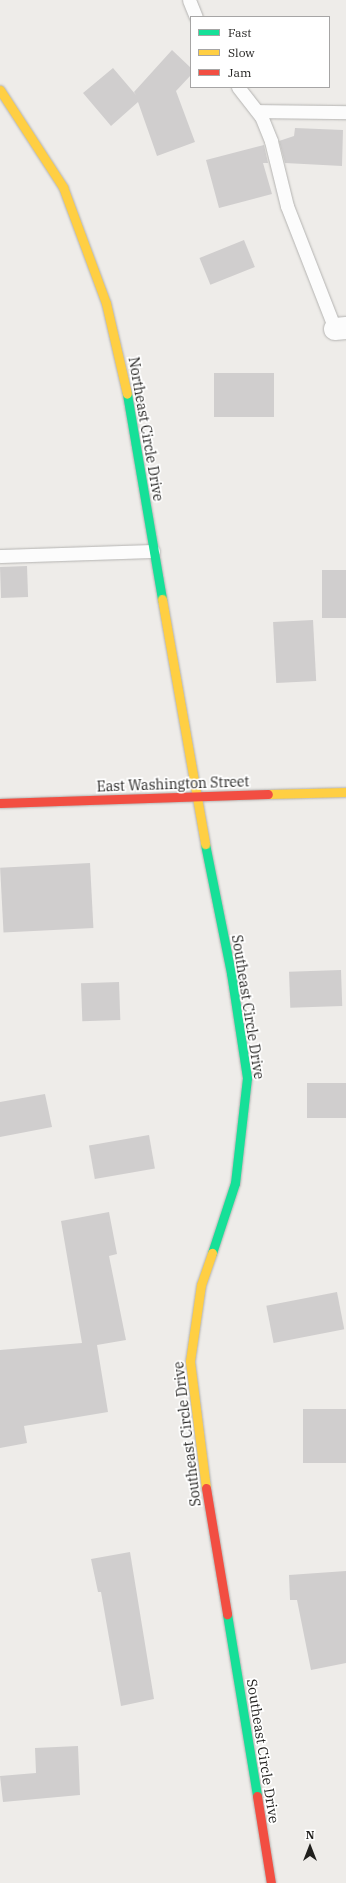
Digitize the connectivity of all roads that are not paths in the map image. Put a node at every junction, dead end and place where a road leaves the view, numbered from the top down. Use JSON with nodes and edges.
{"nodes":[{"id":1,"x":189,"y":0,"type":"edge"},
{"id":2,"x":196,"y":16,"type":"edge"},
{"id":3,"x":239,"y":88,"type":"edge"},
{"id":4,"x":0,"y":90,"type":"edge"},
{"id":5,"x":258,"y":111,"type":"junction"},
{"id":6,"x":346,"y":112,"type":"edge"},
{"id":7,"x":340,"y":328,"type":"edge"},
{"id":8,"x":153,"y":551,"type":"junction"},
{"id":9,"x":0,"y":556,"type":"edge"},
{"id":10,"x":346,"y":792,"type":"edge"},
{"id":11,"x":195,"y":797,"type":"junction"},
{"id":12,"x":0,"y":803,"type":"edge"},
{"id":13,"x":271,"y":1883,"type":"edge"}],
"edges":[{"from":1,"to":2,"type":"lane"},
{"from":3,"to":5,"type":"lane"},
{"from":4,"to":8,"type":"street","name":"Northeast Circle Drive"},
{"from":5,"to":6,"type":"lane"},
{"from":5,"to":7,"type":"lane"},
{"from":8,"to":9,"type":"lane"},
{"from":8,"to":11,"type":"street","name":"Northeast Circle Drive"},
{"from":10,"to":11,"type":"street","name":"East Washington Street"},
{"from":11,"to":12,"type":"street","name":"East Washington Street"},
{"from":11,"to":13,"type":"street","name":"Southeast Circle Drive"}]}
